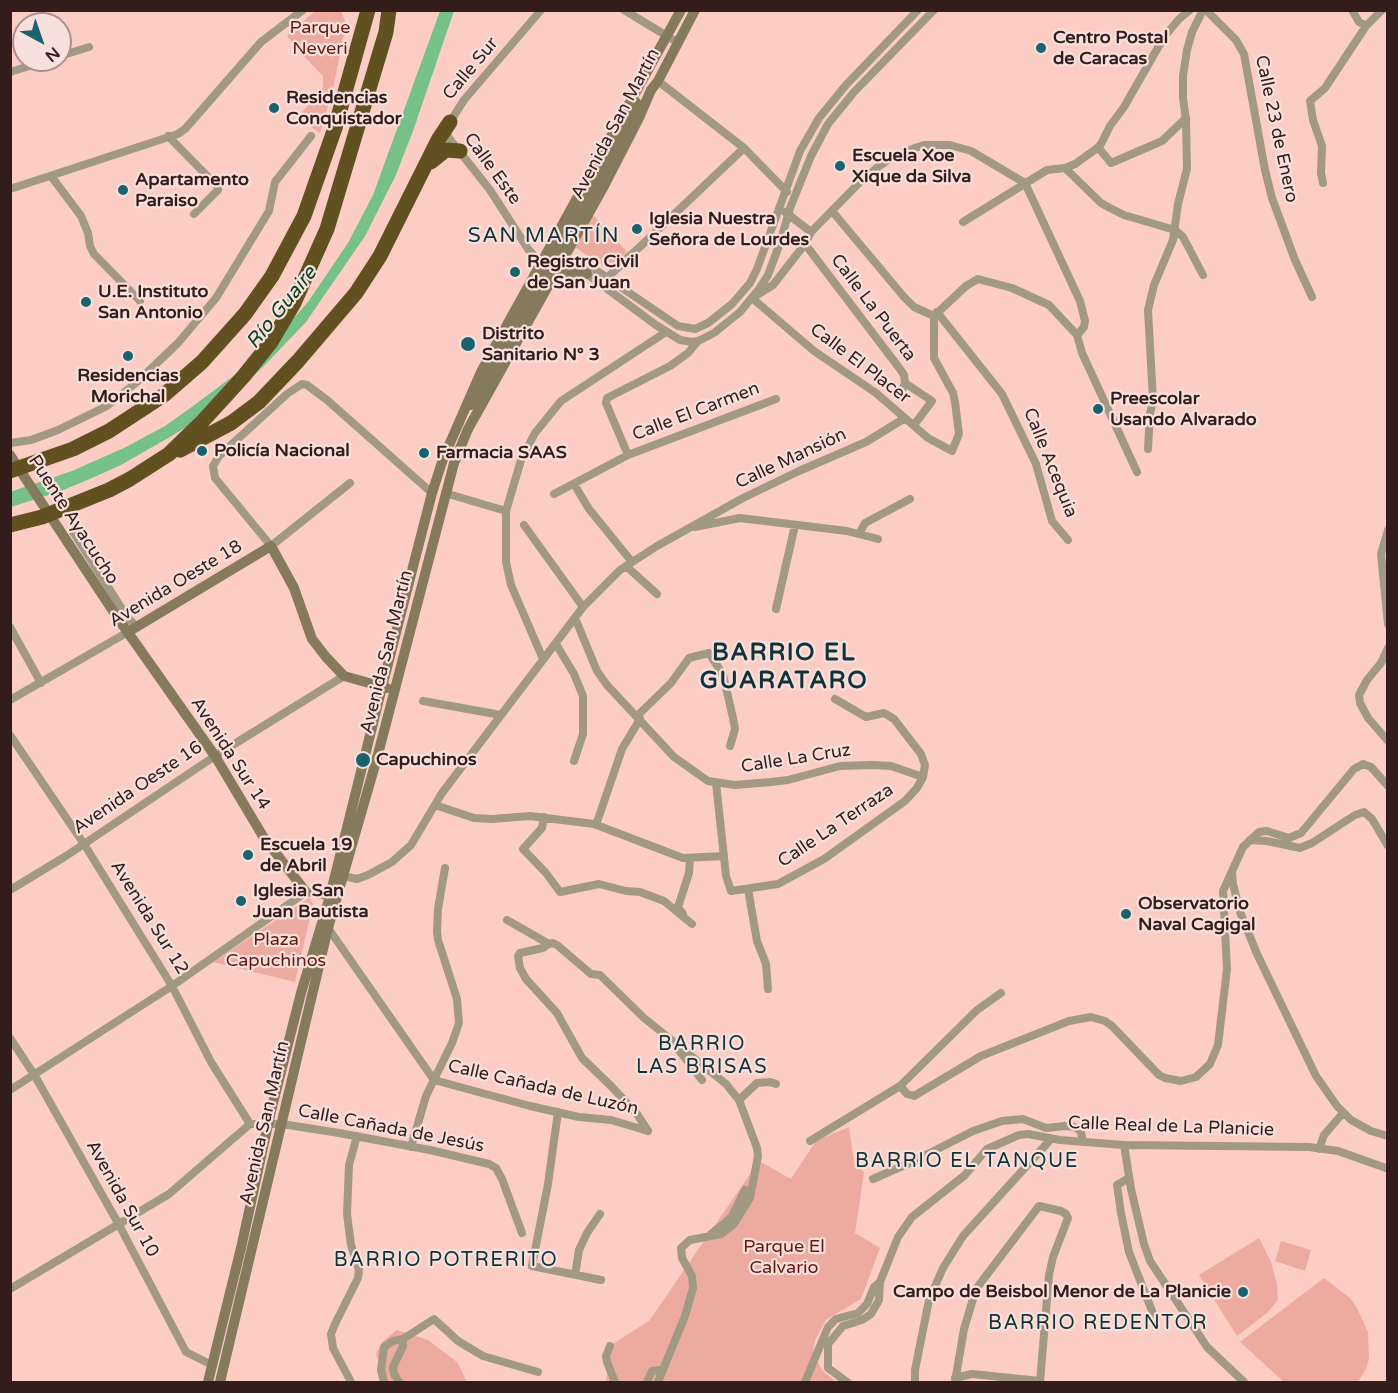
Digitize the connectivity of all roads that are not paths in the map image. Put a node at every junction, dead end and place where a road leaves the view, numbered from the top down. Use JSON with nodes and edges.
{"nodes":[{"id":1,"x":303,"y":10,"type":"edge"},
{"id":2,"x":357,"y":10,"type":"edge"},
{"id":3,"x":368,"y":10,"type":"edge"},
{"id":4,"x":389,"y":10,"type":"edge"},
{"id":5,"x":398,"y":10,"type":"edge"},
{"id":6,"x":541,"y":10,"type":"edge"},
{"id":7,"x":624,"y":10,"type":"edge"},
{"id":8,"x":681,"y":10,"type":"edge"},
{"id":9,"x":695,"y":10,"type":"edge"},
{"id":10,"x":918,"y":10,"type":"edge"},
{"id":11,"x":934,"y":10,"type":"edge"},
{"id":12,"x":1190,"y":10,"type":"edge"},
{"id":13,"x":1205,"y":10,"type":"edge"},
{"id":14,"x":1352,"y":10,"type":"edge"},
{"id":15,"x":1382,"y":10,"type":"edge"},
{"id":16,"x":1366,"y":26,"type":"junction"},
{"id":17,"x":387,"y":32,"type":"junction"},
{"id":18,"x":672,"y":40,"type":"junction"},
{"id":19,"x":89,"y":47,"type":"dead end"},
{"id":20,"x":72,"y":52,"type":"edge"},
{"id":21,"x":645,"y":77,"type":"junction"},
{"id":22,"x":658,"y":81,"type":"junction"},
{"id":23,"x":346,"y":85,"type":"junction"},
{"id":24,"x":651,"y":90,"type":"junction"},
{"id":25,"x":630,"y":118,"type":"junction"},
{"id":26,"x":1186,"y":118,"type":"junction"},
{"id":27,"x":450,"y":122,"type":"junction"},
{"id":28,"x":168,"y":136,"type":"junction"},
{"id":29,"x":311,"y":136,"type":"dead end"},
{"id":30,"x":1098,"y":147,"type":"junction"},
{"id":31,"x":744,"y":148,"type":"junction"},
{"id":32,"x":460,"y":151,"type":"junction"},
{"id":33,"x":1065,"y":168,"type":"junction"},
{"id":34,"x":425,"y":169,"type":"junction"},
{"id":35,"x":51,"y":176,"type":"junction"},
{"id":36,"x":1025,"y":183,"type":"junction"},
{"id":37,"x":1323,"y":183,"type":"dead end"},
{"id":38,"x":10,"y":189,"type":"edge"},
{"id":39,"x":784,"y":190,"type":"junction"},
{"id":40,"x":794,"y":199,"type":"junction"},
{"id":41,"x":780,"y":207,"type":"junction"},
{"id":42,"x":832,"y":211,"type":"junction"},
{"id":43,"x":194,"y":214,"type":"dead end"},
{"id":44,"x":788,"y":215,"type":"junction"},
{"id":45,"x":963,"y":222,"type":"dead end"},
{"id":46,"x":1175,"y":230,"type":"junction"},
{"id":47,"x":811,"y":232,"type":"junction"},
{"id":48,"x":805,"y":244,"type":"junction"},
{"id":49,"x":542,"y":261,"type":"junction"},
{"id":50,"x":561,"y":261,"type":"junction"},
{"id":51,"x":587,"y":274,"type":"junction"},
{"id":52,"x":1203,"y":275,"type":"dead end"},
{"id":53,"x":607,"y":278,"type":"junction"},
{"id":54,"x":550,"y":282,"type":"junction"},
{"id":55,"x":1312,"y":297,"type":"dead end"},
{"id":56,"x":752,"y":298,"type":"junction"},
{"id":57,"x":140,"y":301,"type":"dead end"},
{"id":58,"x":935,"y":314,"type":"junction"},
{"id":59,"x":666,"y":332,"type":"junction"},
{"id":60,"x":1077,"y":335,"type":"junction"},
{"id":61,"x":698,"y":341,"type":"junction"},
{"id":62,"x":905,"y":383,"type":"junction"},
{"id":63,"x":482,"y":387,"type":"junction"},
{"id":64,"x":900,"y":395,"type":"dead end"},
{"id":65,"x":776,"y":399,"type":"dead end"},
{"id":66,"x":905,"y":418,"type":"junction"},
{"id":67,"x":914,"y":425,"type":"junction"},
{"id":68,"x":468,"y":429,"type":"junction"},
{"id":69,"x":452,"y":437,"type":"junction"},
{"id":70,"x":12,"y":442,"type":"edge"},
{"id":71,"x":1148,"y":449,"type":"dead end"},
{"id":72,"x":169,"y":454,"type":"junction"},
{"id":73,"x":10,"y":455,"type":"edge"},
{"id":74,"x":628,"y":455,"type":"junction"},
{"id":75,"x":10,"y":471,"type":"edge"},
{"id":76,"x":1137,"y":472,"type":"dead end"},
{"id":77,"x":350,"y":483,"type":"dead end"},
{"id":78,"x":574,"y":484,"type":"junction"},
{"id":79,"x":432,"y":493,"type":"junction"},
{"id":80,"x":445,"y":493,"type":"junction"},
{"id":81,"x":554,"y":494,"type":"dead end"},
{"id":82,"x":910,"y":499,"type":"dead end"},
{"id":83,"x":507,"y":511,"type":"junction"},
{"id":84,"x":10,"y":525,"type":"edge"},
{"id":85,"x":524,"y":525,"type":"dead end"},
{"id":86,"x":795,"y":525,"type":"junction"},
{"id":87,"x":689,"y":527,"type":"junction"},
{"id":88,"x":72,"y":530,"type":"dead end"},
{"id":89,"x":1388,"y":530,"type":"edge"},
{"id":90,"x":859,"y":534,"type":"junction"},
{"id":91,"x":879,"y":539,"type":"dead end"},
{"id":92,"x":1068,"y":540,"type":"dead end"},
{"id":93,"x":271,"y":546,"type":"junction"},
{"id":94,"x":629,"y":564,"type":"junction"},
{"id":95,"x":657,"y":594,"type":"dead end"},
{"id":96,"x":583,"y":606,"type":"junction"},
{"id":97,"x":776,"y":609,"type":"dead end"},
{"id":98,"x":575,"y":618,"type":"junction"},
{"id":99,"x":1388,"y":624,"type":"edge"},
{"id":100,"x":10,"y":627,"type":"edge"},
{"id":101,"x":133,"y":629,"type":"junction"},
{"id":102,"x":556,"y":644,"type":"junction"},
{"id":103,"x":1388,"y":648,"type":"edge"},
{"id":104,"x":543,"y":659,"type":"junction"},
{"id":105,"x":344,"y":676,"type":"junction"},
{"id":106,"x":40,"y":683,"type":"junction"},
{"id":107,"x":382,"y":687,"type":"junction"},
{"id":108,"x":394,"y":689,"type":"junction"},
{"id":109,"x":835,"y":699,"type":"dead end"},
{"id":110,"x":10,"y":700,"type":"edge"},
{"id":111,"x":423,"y":701,"type":"dead end"},
{"id":112,"x":501,"y":715,"type":"junction"},
{"id":113,"x":639,"y":717,"type":"junction"},
{"id":114,"x":10,"y":735,"type":"edge"},
{"id":115,"x":1388,"y":741,"type":"edge"},
{"id":116,"x":730,"y":746,"type":"dead end"},
{"id":117,"x":215,"y":756,"type":"junction"},
{"id":118,"x":574,"y":761,"type":"dead end"},
{"id":119,"x":923,"y":777,"type":"junction"},
{"id":120,"x":716,"y":783,"type":"junction"},
{"id":121,"x":1388,"y":786,"type":"edge"},
{"id":122,"x":435,"y":805,"type":"junction"},
{"id":123,"x":544,"y":818,"type":"junction"},
{"id":124,"x":596,"y":825,"type":"junction"},
{"id":125,"x":1250,"y":840,"type":"junction"},
{"id":126,"x":84,"y":844,"type":"junction"},
{"id":127,"x":1388,"y":846,"type":"edge"},
{"id":128,"x":724,"y":856,"type":"junction"},
{"id":129,"x":690,"y":858,"type":"junction"},
{"id":130,"x":445,"y":868,"type":"dead end"},
{"id":131,"x":1232,"y":872,"type":"junction"},
{"id":132,"x":343,"y":876,"type":"junction"},
{"id":133,"x":748,"y":889,"type":"junction"},
{"id":134,"x":10,"y":890,"type":"edge"},
{"id":135,"x":306,"y":892,"type":"junction"},
{"id":136,"x":333,"y":897,"type":"junction"},
{"id":137,"x":507,"y":920,"type":"dead end"},
{"id":138,"x":328,"y":928,"type":"junction"},
{"id":139,"x":549,"y":944,"type":"junction"},
{"id":140,"x":172,"y":986,"type":"junction"},
{"id":141,"x":768,"y":989,"type":"dead end"},
{"id":142,"x":1001,"y":993,"type":"dead end"},
{"id":143,"x":10,"y":1038,"type":"edge"},
{"id":144,"x":673,"y":1041,"type":"junction"},
{"id":145,"x":35,"y":1076,"type":"junction"},
{"id":146,"x":434,"y":1080,"type":"junction"},
{"id":147,"x":702,"y":1080,"type":"dead end"},
{"id":148,"x":776,"y":1084,"type":"dead end"},
{"id":149,"x":900,"y":1086,"type":"junction"},
{"id":150,"x":10,"y":1090,"type":"edge"},
{"id":151,"x":739,"y":1100,"type":"junction"},
{"id":152,"x":558,"y":1112,"type":"junction"},
{"id":153,"x":1343,"y":1113,"type":"junction"},
{"id":154,"x":250,"y":1124,"type":"junction"},
{"id":155,"x":282,"y":1124,"type":"junction"},
{"id":156,"x":268,"y":1126,"type":"junction"},
{"id":157,"x":357,"y":1136,"type":"junction"},
{"id":158,"x":1388,"y":1136,"type":"edge"},
{"id":159,"x":1051,"y":1138,"type":"junction"},
{"id":160,"x":810,"y":1141,"type":"dead end"},
{"id":161,"x":1083,"y":1142,"type":"junction"},
{"id":162,"x":1124,"y":1145,"type":"junction"},
{"id":163,"x":411,"y":1147,"type":"junction"},
{"id":164,"x":1319,"y":1149,"type":"junction"},
{"id":165,"x":1387,"y":1168,"type":"edge"},
{"id":166,"x":1129,"y":1178,"type":"junction"},
{"id":167,"x":873,"y":1179,"type":"dead end"},
{"id":168,"x":745,"y":1190,"type":"dead end"},
{"id":169,"x":600,"y":1214,"type":"dead end"},
{"id":170,"x":118,"y":1223,"type":"junction"},
{"id":171,"x":522,"y":1233,"type":"dead end"},
{"id":172,"x":706,"y":1236,"type":"junction"},
{"id":173,"x":575,"y":1275,"type":"junction"},
{"id":174,"x":601,"y":1280,"type":"dead end"},
{"id":175,"x":880,"y":1282,"type":"junction"},
{"id":176,"x":10,"y":1289,"type":"edge"},
{"id":177,"x":1154,"y":1316,"type":"dead end"},
{"id":178,"x":403,"y":1340,"type":"junction"},
{"id":179,"x":610,"y":1346,"type":"dead end"},
{"id":180,"x":212,"y":1365,"type":"junction"},
{"id":181,"x":662,"y":1370,"type":"junction"},
{"id":182,"x":538,"y":1372,"type":"dead end"},
{"id":183,"x":955,"y":1380,"type":"edge"},
{"id":184,"x":1040,"y":1382,"type":"edge"},
{"id":185,"x":208,"y":1383,"type":"edge"},
{"id":186,"x":220,"y":1383,"type":"edge"},
{"id":187,"x":351,"y":1383,"type":"edge"},
{"id":188,"x":384,"y":1383,"type":"edge"},
{"id":189,"x":399,"y":1383,"type":"edge"},
{"id":190,"x":615,"y":1383,"type":"edge"},
{"id":191,"x":647,"y":1383,"type":"edge"},
{"id":192,"x":658,"y":1383,"type":"edge"},
{"id":193,"x":806,"y":1383,"type":"edge"},
{"id":194,"x":847,"y":1383,"type":"edge"},
{"id":195,"x":915,"y":1383,"type":"edge"},
{"id":196,"x":1244,"y":1383,"type":"edge"}],
"edges":[{"from":1,"to":28,"type":"street"},
{"from":2,"to":23,"type":"highway"},
{"from":3,"to":23,"type":"highway"},
{"from":4,"to":17,"type":"highway"},
{"from":5,"to":17,"type":"highway"},
{"from":6,"to":27,"type":"street","name":"Calle Sur"},
{"from":7,"to":18,"type":"street"},
{"from":8,"to":18,"type":"main road","name":"Avenida San Martín"},
{"from":9,"to":18,"type":"main road","name":"Avenida San Martín"},
{"from":10,"to":39,"type":"street"},
{"from":11,"to":40,"type":"street"},
{"from":12,"to":30,"type":"street"},
{"from":13,"to":26,"type":"street"},
{"from":13,"to":55,"type":"street","name":"Calle 23 de Enero"},
{"from":14,"to":16,"type":"street"},
{"from":15,"to":16,"type":"street"},
{"from":16,"to":37,"type":"street"},
{"from":17,"to":72,"type":"highway"},
{"from":18,"to":21,"type":"main road","name":"Avenida San Martín"},
{"from":18,"to":22,"type":"main road","name":"Avenida San Martín"},
{"from":19,"to":20,"type":"street"},
{"from":21,"to":25,"type":"main road"},
{"from":21,"to":49,"type":"main road","name":"Avenida San Martín"},
{"from":22,"to":24,"type":"main road","name":"Avenida San Martín"},
{"from":22,"to":31,"type":"street"},
{"from":23,"to":75,"type":"highway"},
{"from":24,"to":25,"type":"main road"},
{"from":24,"to":50,"type":"main road","name":"Avenida San Martín"},
{"from":25,"to":63,"type":"main road"},
{"from":26,"to":30,"type":"street"},
{"from":26,"to":46,"type":"street"},
{"from":27,"to":32,"type":"street","name":"Calle Este"},
{"from":27,"to":34,"type":"highway"},
{"from":28,"to":35,"type":"street"},
{"from":28,"to":43,"type":"street"},
{"from":29,"to":70,"type":"street"},
{"from":30,"to":33,"type":"street"},
{"from":31,"to":39,"type":"street"},
{"from":31,"to":53,"type":"street"},
{"from":32,"to":34,"type":"highway"},
{"from":32,"to":49,"type":"street","name":"Calle Este"},
{"from":33,"to":36,"type":"street"},
{"from":33,"to":46,"type":"street"},
{"from":34,"to":72,"type":"highway"},
{"from":35,"to":38,"type":"street"},
{"from":35,"to":57,"type":"street"},
{"from":36,"to":42,"type":"street"},
{"from":36,"to":45,"type":"street"},
{"from":36,"to":60,"type":"street"},
{"from":39,"to":40,"type":"street"},
{"from":39,"to":41,"type":"street"},
{"from":40,"to":44,"type":"street"},
{"from":41,"to":44,"type":"street"},
{"from":41,"to":53,"type":"street"},
{"from":42,"to":47,"type":"street"},
{"from":42,"to":58,"type":"street"},
{"from":44,"to":47,"type":"street"},
{"from":44,"to":56,"type":"street"},
{"from":46,"to":52,"type":"street"},
{"from":46,"to":71,"type":"street"},
{"from":47,"to":48,"type":"street"},
{"from":48,"to":56,"type":"street"},
{"from":48,"to":62,"type":"street","name":"Calle La Puerta"},
{"from":49,"to":50,"type":"street"},
{"from":49,"to":69,"type":"main road","name":"Avenida San Martín"},
{"from":50,"to":51,"type":"street"},
{"from":50,"to":53,"type":"street"},
{"from":50,"to":54,"type":"main road","name":"Avenida San Martín"},
{"from":51,"to":54,"type":"main road"},
{"from":51,"to":59,"type":"street"},
{"from":54,"to":68,"type":"main road","name":"Avenida San Martín"},
{"from":56,"to":61,"type":"street"},
{"from":56,"to":66,"type":"street","name":"Calle El Placer"},
{"from":58,"to":60,"type":"street"},
{"from":58,"to":67,"type":"street","name":"Calle El Placer"},
{"from":58,"to":92,"type":"street","name":"Calle Acequia"},
{"from":59,"to":61,"type":"street"},
{"from":59,"to":83,"type":"street"},
{"from":60,"to":76,"type":"street"},
{"from":61,"to":74,"type":"street","name":"Calle El Carmen"},
{"from":62,"to":64,"type":"street","name":"Calle La Puerta"},
{"from":62,"to":67,"type":"street"},
{"from":63,"to":68,"type":"main road"},
{"from":63,"to":69,"type":"main road"},
{"from":65,"to":74,"type":"street","name":"Calle El Carmen"},
{"from":66,"to":67,"type":"street","name":"Calle El Placer"},
{"from":66,"to":87,"type":"street","name":"Calle Mansión"},
{"from":68,"to":80,"type":"main road","name":"Avenida San Martín"},
{"from":69,"to":79,"type":"main road","name":"Avenida San Martín"},
{"from":72,"to":84,"type":"highway"},
{"from":73,"to":101,"type":"main road","name":"Puente Ayacucho"},
{"from":74,"to":78,"type":"street","name":"Calle El Carmen"},
{"from":77,"to":93,"type":"street","name":"Avenida Oeste 18"},
{"from":78,"to":81,"type":"street","name":"Calle El Carmen"},
{"from":78,"to":94,"type":"street"},
{"from":79,"to":93,"type":"street"},
{"from":79,"to":107,"type":"main road","name":"Avenida San Martín"},
{"from":80,"to":83,"type":"street"},
{"from":80,"to":108,"type":"main road","name":"Avenida San Martín"},
{"from":82,"to":90,"type":"street"},
{"from":83,"to":104,"type":"street"},
{"from":85,"to":96,"type":"street"},
{"from":86,"to":87,"type":"street"},
{"from":86,"to":90,"type":"street"},
{"from":86,"to":97,"type":"street"},
{"from":87,"to":94,"type":"street","name":"Calle Mansión"},
{"from":88,"to":101,"type":"street"},
{"from":89,"to":99,"type":"street"},
{"from":90,"to":91,"type":"street"},
{"from":93,"to":101,"type":"main road","name":"Avenida Oeste 18"},
{"from":93,"to":105,"type":"main road"},
{"from":94,"to":95,"type":"street"},
{"from":94,"to":96,"type":"street","name":"Calle Mansión"},
{"from":96,"to":98,"type":"street","name":"Calle Mansión"},
{"from":98,"to":102,"type":"street","name":"Calle Mansión"},
{"from":98,"to":113,"type":"street","name":"Calle La Cruz"},
{"from":100,"to":106,"type":"street"},
{"from":101,"to":106,"type":"street","name":"Avenida Oeste 18"},
{"from":101,"to":117,"type":"main road","name":"Avenida Sur 14"},
{"from":102,"to":104,"type":"street","name":"Calle Mansión"},
{"from":102,"to":118,"type":"street"},
{"from":103,"to":115,"type":"street"},
{"from":104,"to":112,"type":"street","name":"Calle Mansión"},
{"from":105,"to":107,"type":"main road"},
{"from":105,"to":117,"type":"street","name":"Avenida Oeste 16"},
{"from":106,"to":110,"type":"street","name":"Avenida Oeste 18"},
{"from":107,"to":108,"type":"main road"},
{"from":107,"to":136,"type":"main road","name":"Avenida San Martín"},
{"from":108,"to":132,"type":"main road","name":"Avenida San Martín"},
{"from":109,"to":119,"type":"street"},
{"from":111,"to":112,"type":"street"},
{"from":112,"to":122,"type":"street","name":"Calle Mansión"},
{"from":113,"to":116,"type":"street"},
{"from":113,"to":120,"type":"street","name":"Calle La Cruz"},
{"from":113,"to":124,"type":"street"},
{"from":114,"to":126,"type":"street","name":"Avenida Sur 12"},
{"from":117,"to":126,"type":"street","name":"Avenida Oeste 16"},
{"from":117,"to":135,"type":"main road","name":"Avenida Sur 14"},
{"from":119,"to":120,"type":"street","name":"Calle La Cruz"},
{"from":119,"to":133,"type":"street","name":"Calle La Terraza"},
{"from":120,"to":128,"type":"street"},
{"from":121,"to":125,"type":"street"},
{"from":122,"to":123,"type":"street"},
{"from":122,"to":132,"type":"street","name":"Calle Mansión"},
{"from":123,"to":124,"type":"street"},
{"from":123,"to":129,"type":"street"},
{"from":124,"to":129,"type":"street"},
{"from":125,"to":127,"type":"street"},
{"from":125,"to":131,"type":"street"},
{"from":126,"to":134,"type":"street","name":"Avenida Oeste 16"},
{"from":126,"to":140,"type":"street","name":"Avenida Sur 12"},
{"from":128,"to":129,"type":"street"},
{"from":128,"to":133,"type":"street","name":"Calle La Terraza"},
{"from":130,"to":146,"type":"street"},
{"from":131,"to":149,"type":"street"},
{"from":131,"to":153,"type":"street"},
{"from":132,"to":136,"type":"main road","name":"Avenida San Martín"},
{"from":133,"to":141,"type":"street"},
{"from":135,"to":136,"type":"street"},
{"from":135,"to":140,"type":"street"},
{"from":136,"to":138,"type":"main road","name":"Avenida San Martín"},
{"from":136,"to":156,"type":"main road","name":"Avenida San Martín"},
{"from":137,"to":139,"type":"street"},
{"from":138,"to":146,"type":"street","name":"Calle Cañada de Luzón"},
{"from":138,"to":155,"type":"main road","name":"Avenida San Martín"},
{"from":139,"to":144,"type":"street"},
{"from":139,"to":152,"type":"street","name":"Calle Cañada de Luzón"},
{"from":140,"to":145,"type":"street"},
{"from":140,"to":154,"type":"street","name":"Avenida Sur 12"},
{"from":142,"to":149,"type":"street"},
{"from":143,"to":145,"type":"street","name":"Avenida Sur 10"},
{"from":144,"to":147,"type":"street"},
{"from":144,"to":151,"type":"street"},
{"from":145,"to":150,"type":"street"},
{"from":145,"to":170,"type":"street","name":"Avenida Sur 10"},
{"from":146,"to":152,"type":"street","name":"Calle Cañada de Luzón"},
{"from":146,"to":163,"type":"street"},
{"from":148,"to":151,"type":"street"},
{"from":149,"to":160,"type":"street"},
{"from":151,"to":172,"type":"street"},
{"from":152,"to":173,"type":"street"},
{"from":153,"to":158,"type":"street"},
{"from":153,"to":164,"type":"street"},
{"from":154,"to":156,"type":"street","name":"Calle Cañada de Jesús"},
{"from":154,"to":170,"type":"street"},
{"from":155,"to":156,"type":"street","name":"Calle Cañada de Jesús"},
{"from":155,"to":157,"type":"street","name":"Calle Cañada de Jesús"},
{"from":155,"to":186,"type":"main road","name":"Avenida San Martín"},
{"from":156,"to":180,"type":"main road","name":"Avenida San Martín"},
{"from":157,"to":163,"type":"street","name":"Calle Cañada de Jesús"},
{"from":157,"to":187,"type":"street"},
{"from":159,"to":161,"type":"street","name":"Calle Real de La Planicie"},
{"from":159,"to":175,"type":"street","name":"Calle Real de La Planicie"},
{"from":159,"to":195,"type":"street"},
{"from":161,"to":162,"type":"street","name":"Calle Real de La Planicie"},
{"from":161,"to":167,"type":"street"},
{"from":162,"to":164,"type":"street","name":"Calle Real de La Planicie"},
{"from":162,"to":166,"type":"street"},
{"from":163,"to":171,"type":"street","name":"Calle Cañada de Jesús"},
{"from":164,"to":165,"type":"street","name":"Calle Real de La Planicie"},
{"from":166,"to":177,"type":"street"},
{"from":166,"to":196,"type":"street"},
{"from":168,"to":172,"type":"street"},
{"from":169,"to":173,"type":"street"},
{"from":170,"to":176,"type":"street"},
{"from":170,"to":180,"type":"street","name":"Avenida Sur 10"},
{"from":172,"to":181,"type":"street"},
{"from":173,"to":174,"type":"street"},
{"from":175,"to":193,"type":"street","name":"Calle Real de La Planicie"},
{"from":175,"to":194,"type":"street","name":"Calle Real de La Planicie"},
{"from":178,"to":182,"type":"street"},
{"from":178,"to":188,"type":"street"},
{"from":178,"to":189,"type":"street"},
{"from":179,"to":190,"type":"street"},
{"from":180,"to":185,"type":"main road","name":"Avenida San Martín"},
{"from":181,"to":191,"type":"street"},
{"from":181,"to":192,"type":"street"},
{"from":183,"to":184,"type":"street"},
{"from":183,"to":184,"type":"street"}]}
